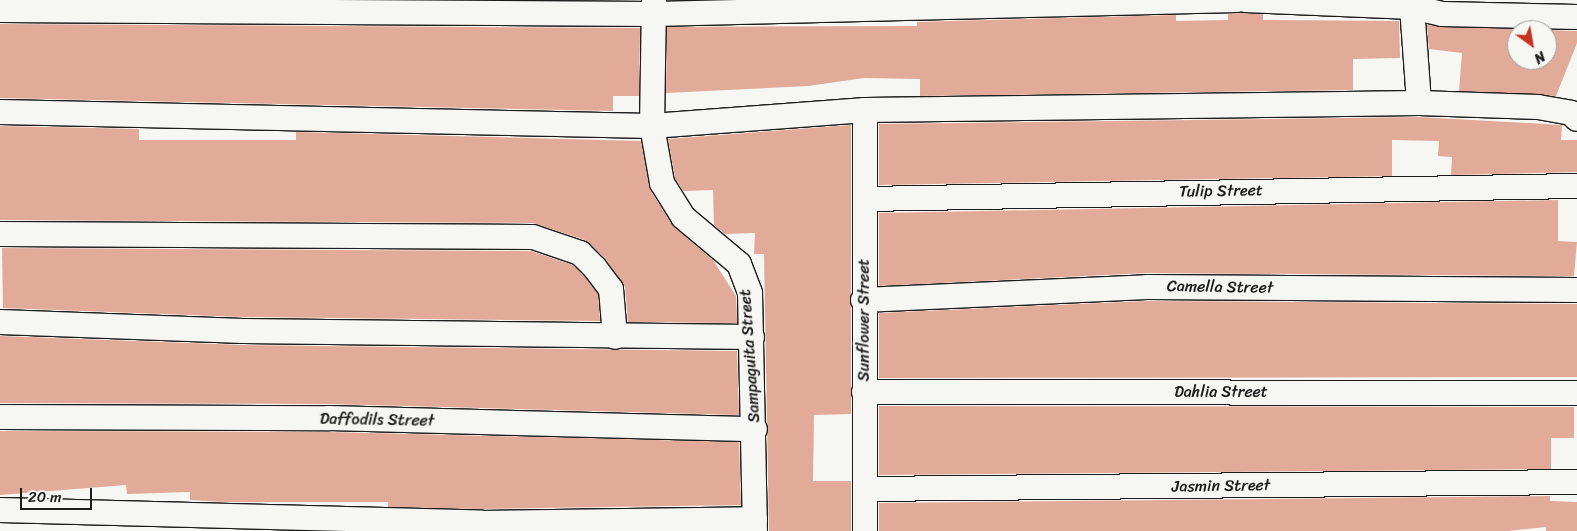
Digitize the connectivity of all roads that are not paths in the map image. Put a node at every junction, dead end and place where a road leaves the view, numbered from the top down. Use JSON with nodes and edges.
{"nodes":[{"id":1,"x":1237,"y":0,"type":"edge"},
{"id":2,"x":1245,"y":0,"type":"edge"},
{"id":3,"x":654,"y":7,"type":"edge"},
{"id":4,"x":1412,"y":7,"type":"junction"},
{"id":5,"x":0,"y":10,"type":"edge"},
{"id":6,"x":1577,"y":17,"type":"edge"},
{"id":7,"x":1419,"y":103,"type":"junction"},
{"id":8,"x":864,"y":110,"type":"junction"},
{"id":9,"x":0,"y":112,"type":"edge"},
{"id":10,"x":1577,"y":119,"type":"edge"},
{"id":11,"x":652,"y":126,"type":"junction"},
{"id":12,"x":1577,"y":186,"type":"edge"},
{"id":13,"x":866,"y":199,"type":"junction"},
{"id":14,"x":0,"y":234,"type":"edge"},
{"id":15,"x":1577,"y":290,"type":"edge"},
{"id":16,"x":863,"y":300,"type":"junction"},
{"id":17,"x":0,"y":322,"type":"edge"},
{"id":18,"x":615,"y":337,"type":"junction"},
{"id":19,"x":752,"y":337,"type":"junction"},
{"id":20,"x":864,"y":392,"type":"junction"},
{"id":21,"x":1577,"y":393,"type":"edge"},
{"id":22,"x":0,"y":417,"type":"edge"},
{"id":23,"x":755,"y":429,"type":"junction"},
{"id":24,"x":1577,"y":482,"type":"edge"},
{"id":25,"x":865,"y":490,"type":"junction"},
{"id":26,"x":0,"y":510,"type":"edge"},
{"id":27,"x":755,"y":525,"type":"edge"},
{"id":28,"x":865,"y":531,"type":"edge"}],
"edges":[{"from":1,"to":3,"type":"street"},
{"from":2,"to":4,"type":"street"},
{"from":3,"to":5,"type":"street"},
{"from":3,"to":11,"type":"street","name":"Sampaguita Street"},
{"from":4,"to":6,"type":"street"},
{"from":4,"to":7,"type":"street"},
{"from":7,"to":8,"type":"street"},
{"from":7,"to":10,"type":"street"},
{"from":8,"to":11,"type":"street"},
{"from":8,"to":13,"type":"street","name":"Sunflower Street"},
{"from":9,"to":11,"type":"street"},
{"from":11,"to":19,"type":"street","name":"Sampaguita Street"},
{"from":12,"to":13,"type":"street","name":"Tulip Street"},
{"from":13,"to":16,"type":"street","name":"Sunflower Street"},
{"from":14,"to":18,"type":"street"},
{"from":15,"to":16,"type":"street","name":"Camella Street"},
{"from":16,"to":20,"type":"street","name":"Sunflower Street"},
{"from":17,"to":18,"type":"street"},
{"from":18,"to":19,"type":"street"},
{"from":19,"to":23,"type":"street","name":"Sampaguita Street"},
{"from":20,"to":21,"type":"street","name":"Dahlia Street"},
{"from":20,"to":25,"type":"street","name":"Sunflower Street"},
{"from":22,"to":23,"type":"street","name":"Daffodils Street"},
{"from":23,"to":27,"type":"street","name":"Sampaguita Street"},
{"from":24,"to":25,"type":"street","name":"Jasmin Street"},
{"from":25,"to":28,"type":"street","name":"Sunflower Street"},
{"from":26,"to":27,"type":"street"}]}
